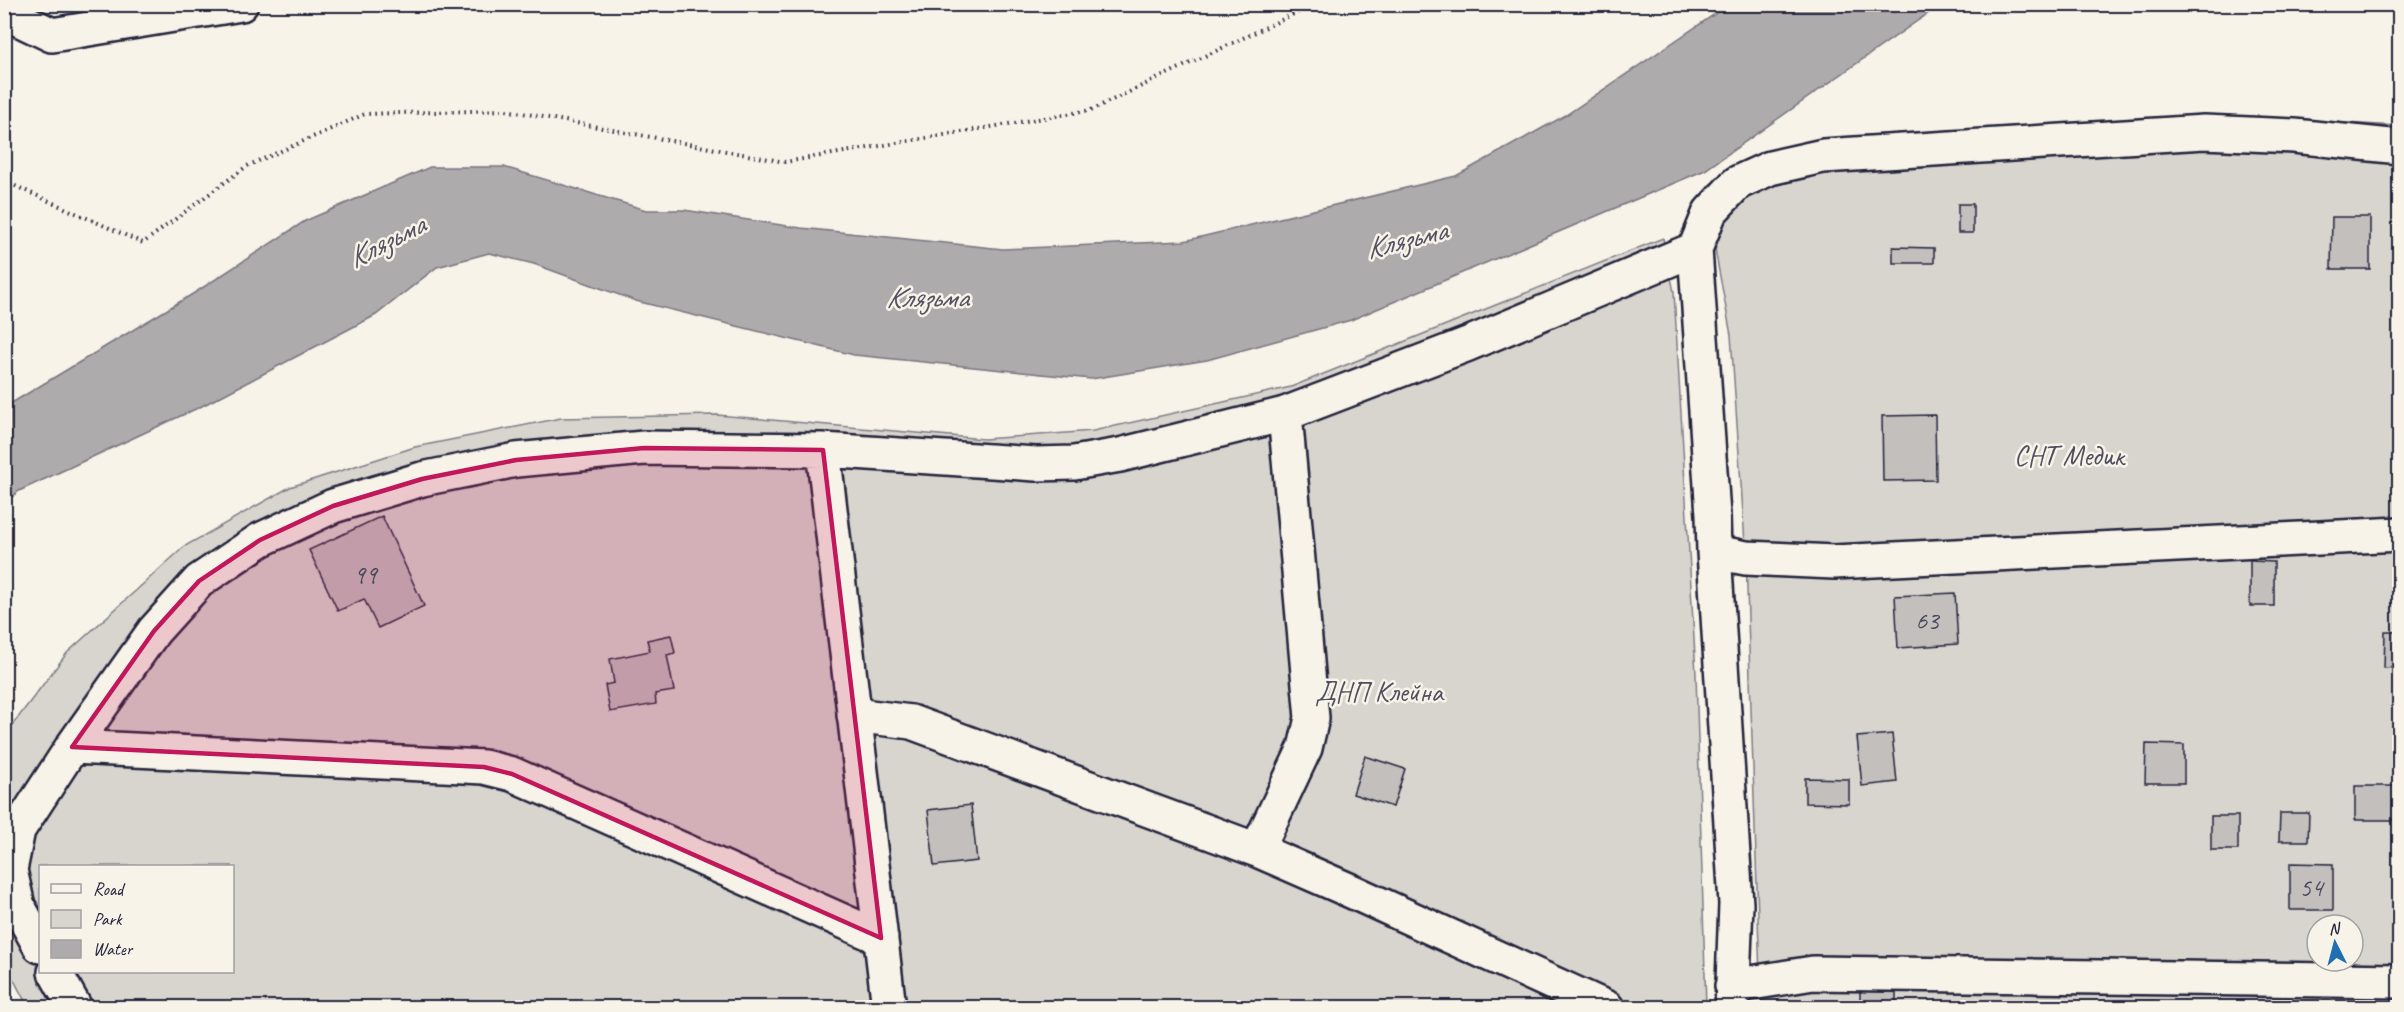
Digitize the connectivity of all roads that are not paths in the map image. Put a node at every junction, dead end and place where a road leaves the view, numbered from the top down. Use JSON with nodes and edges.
{"nodes":[{"id":1,"x":241,"y":4,"type":"edge"},
{"id":2,"x":4,"y":12,"type":"edge"},
{"id":3,"x":2400,"y":147,"type":"edge"},
{"id":4,"x":1695,"y":249,"type":"junction"},
{"id":5,"x":1285,"y":414,"type":"junction"},
{"id":6,"x":823,"y":450,"type":"junction"},
{"id":7,"x":2400,"y":534,"type":"edge"},
{"id":8,"x":1714,"y":552,"type":"junction"},
{"id":9,"x":854,"y":715,"type":"junction"},
{"id":10,"x":72,"y":747,"type":"junction"},
{"id":11,"x":1257,"y":850,"type":"junction"},
{"id":12,"x":881,"y":938,"type":"junction"},
{"id":13,"x":39,"y":944,"type":"edge"},
{"id":14,"x":56,"y":973,"type":"edge"},
{"id":15,"x":2400,"y":981,"type":"edge"},
{"id":16,"x":1732,"y":997,"type":"edge"},
{"id":17,"x":75,"y":1008,"type":"edge"},
{"id":18,"x":889,"y":1008,"type":"edge"},
{"id":19,"x":1607,"y":1008,"type":"edge"}],
"edges":[{"from":1,"to":2,"type":"street"},
{"from":3,"to":4,"type":"street"},
{"from":4,"to":5,"type":"street"},
{"from":4,"to":8,"type":"street"},
{"from":5,"to":6,"type":"street"},
{"from":5,"to":11,"type":"street"},
{"from":6,"to":9,"type":"street"},
{"from":6,"to":10,"type":"street"},
{"from":7,"to":8,"type":"street"},
{"from":8,"to":16,"type":"street"},
{"from":9,"to":11,"type":"street"},
{"from":9,"to":12,"type":"street"},
{"from":10,"to":12,"type":"street"},
{"from":10,"to":13,"type":"street"},
{"from":11,"to":19,"type":"street"},
{"from":12,"to":18,"type":"street"},
{"from":14,"to":17,"type":"street"},
{"from":15,"to":16,"type":"street"}]}
